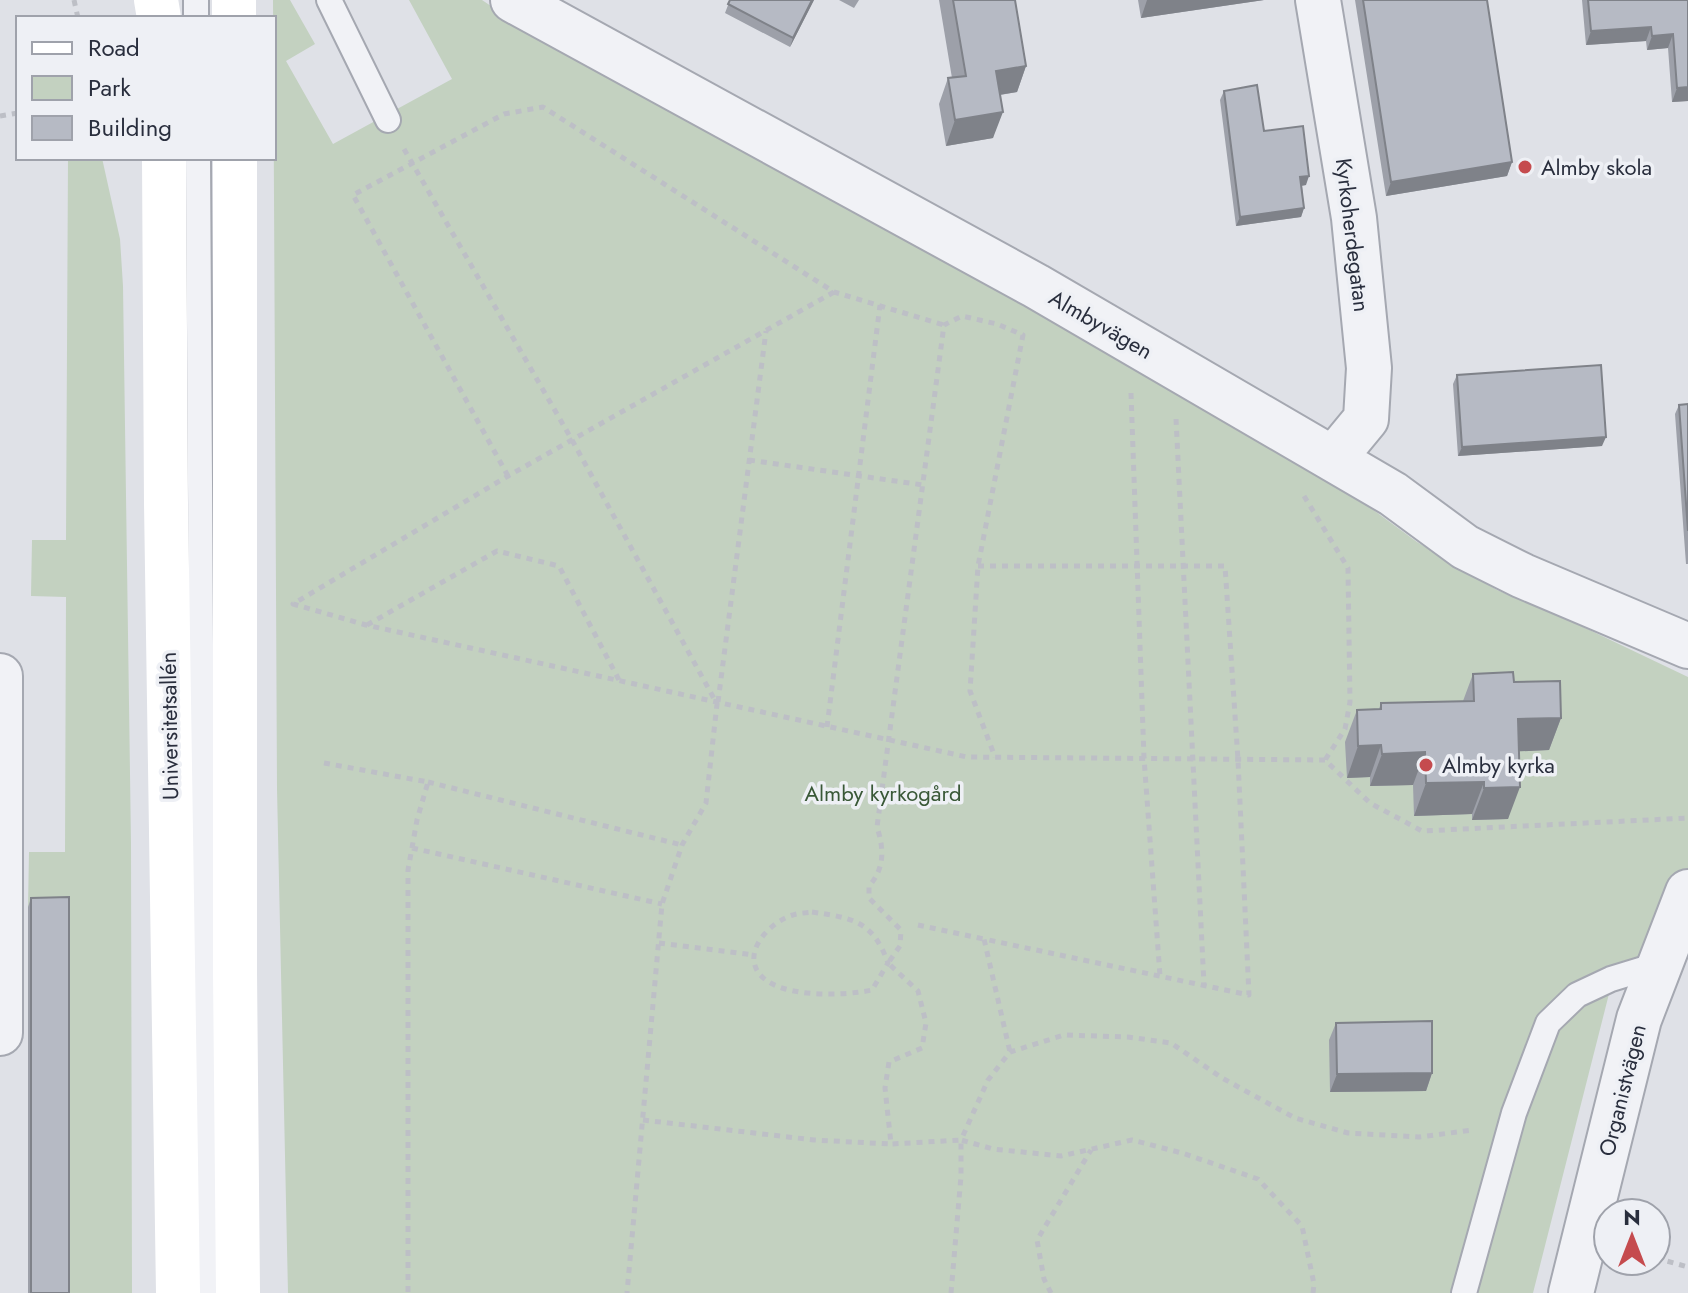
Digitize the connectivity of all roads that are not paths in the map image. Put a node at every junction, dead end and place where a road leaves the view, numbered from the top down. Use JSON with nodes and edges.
{"nodes":[{"id":1,"x":329,"y":0,"type":"edge"},
{"id":2,"x":513,"y":0,"type":"edge"},
{"id":3,"x":1318,"y":0,"type":"edge"},
{"id":4,"x":388,"y":120,"type":"road end"},
{"id":5,"x":164,"y":160,"type":"edge"},
{"id":6,"x":198,"y":160,"type":"edge"},
{"id":7,"x":235,"y":160,"type":"edge"},
{"id":8,"x":1333,"y":459,"type":"junction"},
{"id":9,"x":1688,"y":646,"type":"edge"},
{"id":10,"x":0,"y":676,"type":"edge"},
{"id":11,"x":1688,"y":892,"type":"edge"},
{"id":12,"x":1660,"y":964,"type":"junction"},
{"id":13,"x":0,"y":1033,"type":"edge"},
{"id":14,"x":178,"y":1293,"type":"edge"},
{"id":15,"x":205,"y":1293,"type":"edge"},
{"id":16,"x":238,"y":1293,"type":"edge"},
{"id":17,"x":1464,"y":1293,"type":"edge"},
{"id":18,"x":1571,"y":1293,"type":"edge"}],
"edges":[{"from":1,"to":4,"type":"lane"},
{"from":2,"to":8,"type":"street","name":"Almbyvägen"},
{"from":3,"to":8,"type":"street","name":"Kyrkoherdegatan"},
{"from":5,"to":14,"type":"main road","name":"Universitetsallén"},
{"from":6,"to":15,"type":"lane"},
{"from":7,"to":16,"type":"main road"},
{"from":8,"to":9,"type":"street","name":"Almbyvägen"},
{"from":10,"to":13,"type":"street"},
{"from":11,"to":12,"type":"street","name":"Organistvägen"},
{"from":12,"to":17,"type":"lane"},
{"from":12,"to":18,"type":"street","name":"Organistvägen"}]}
